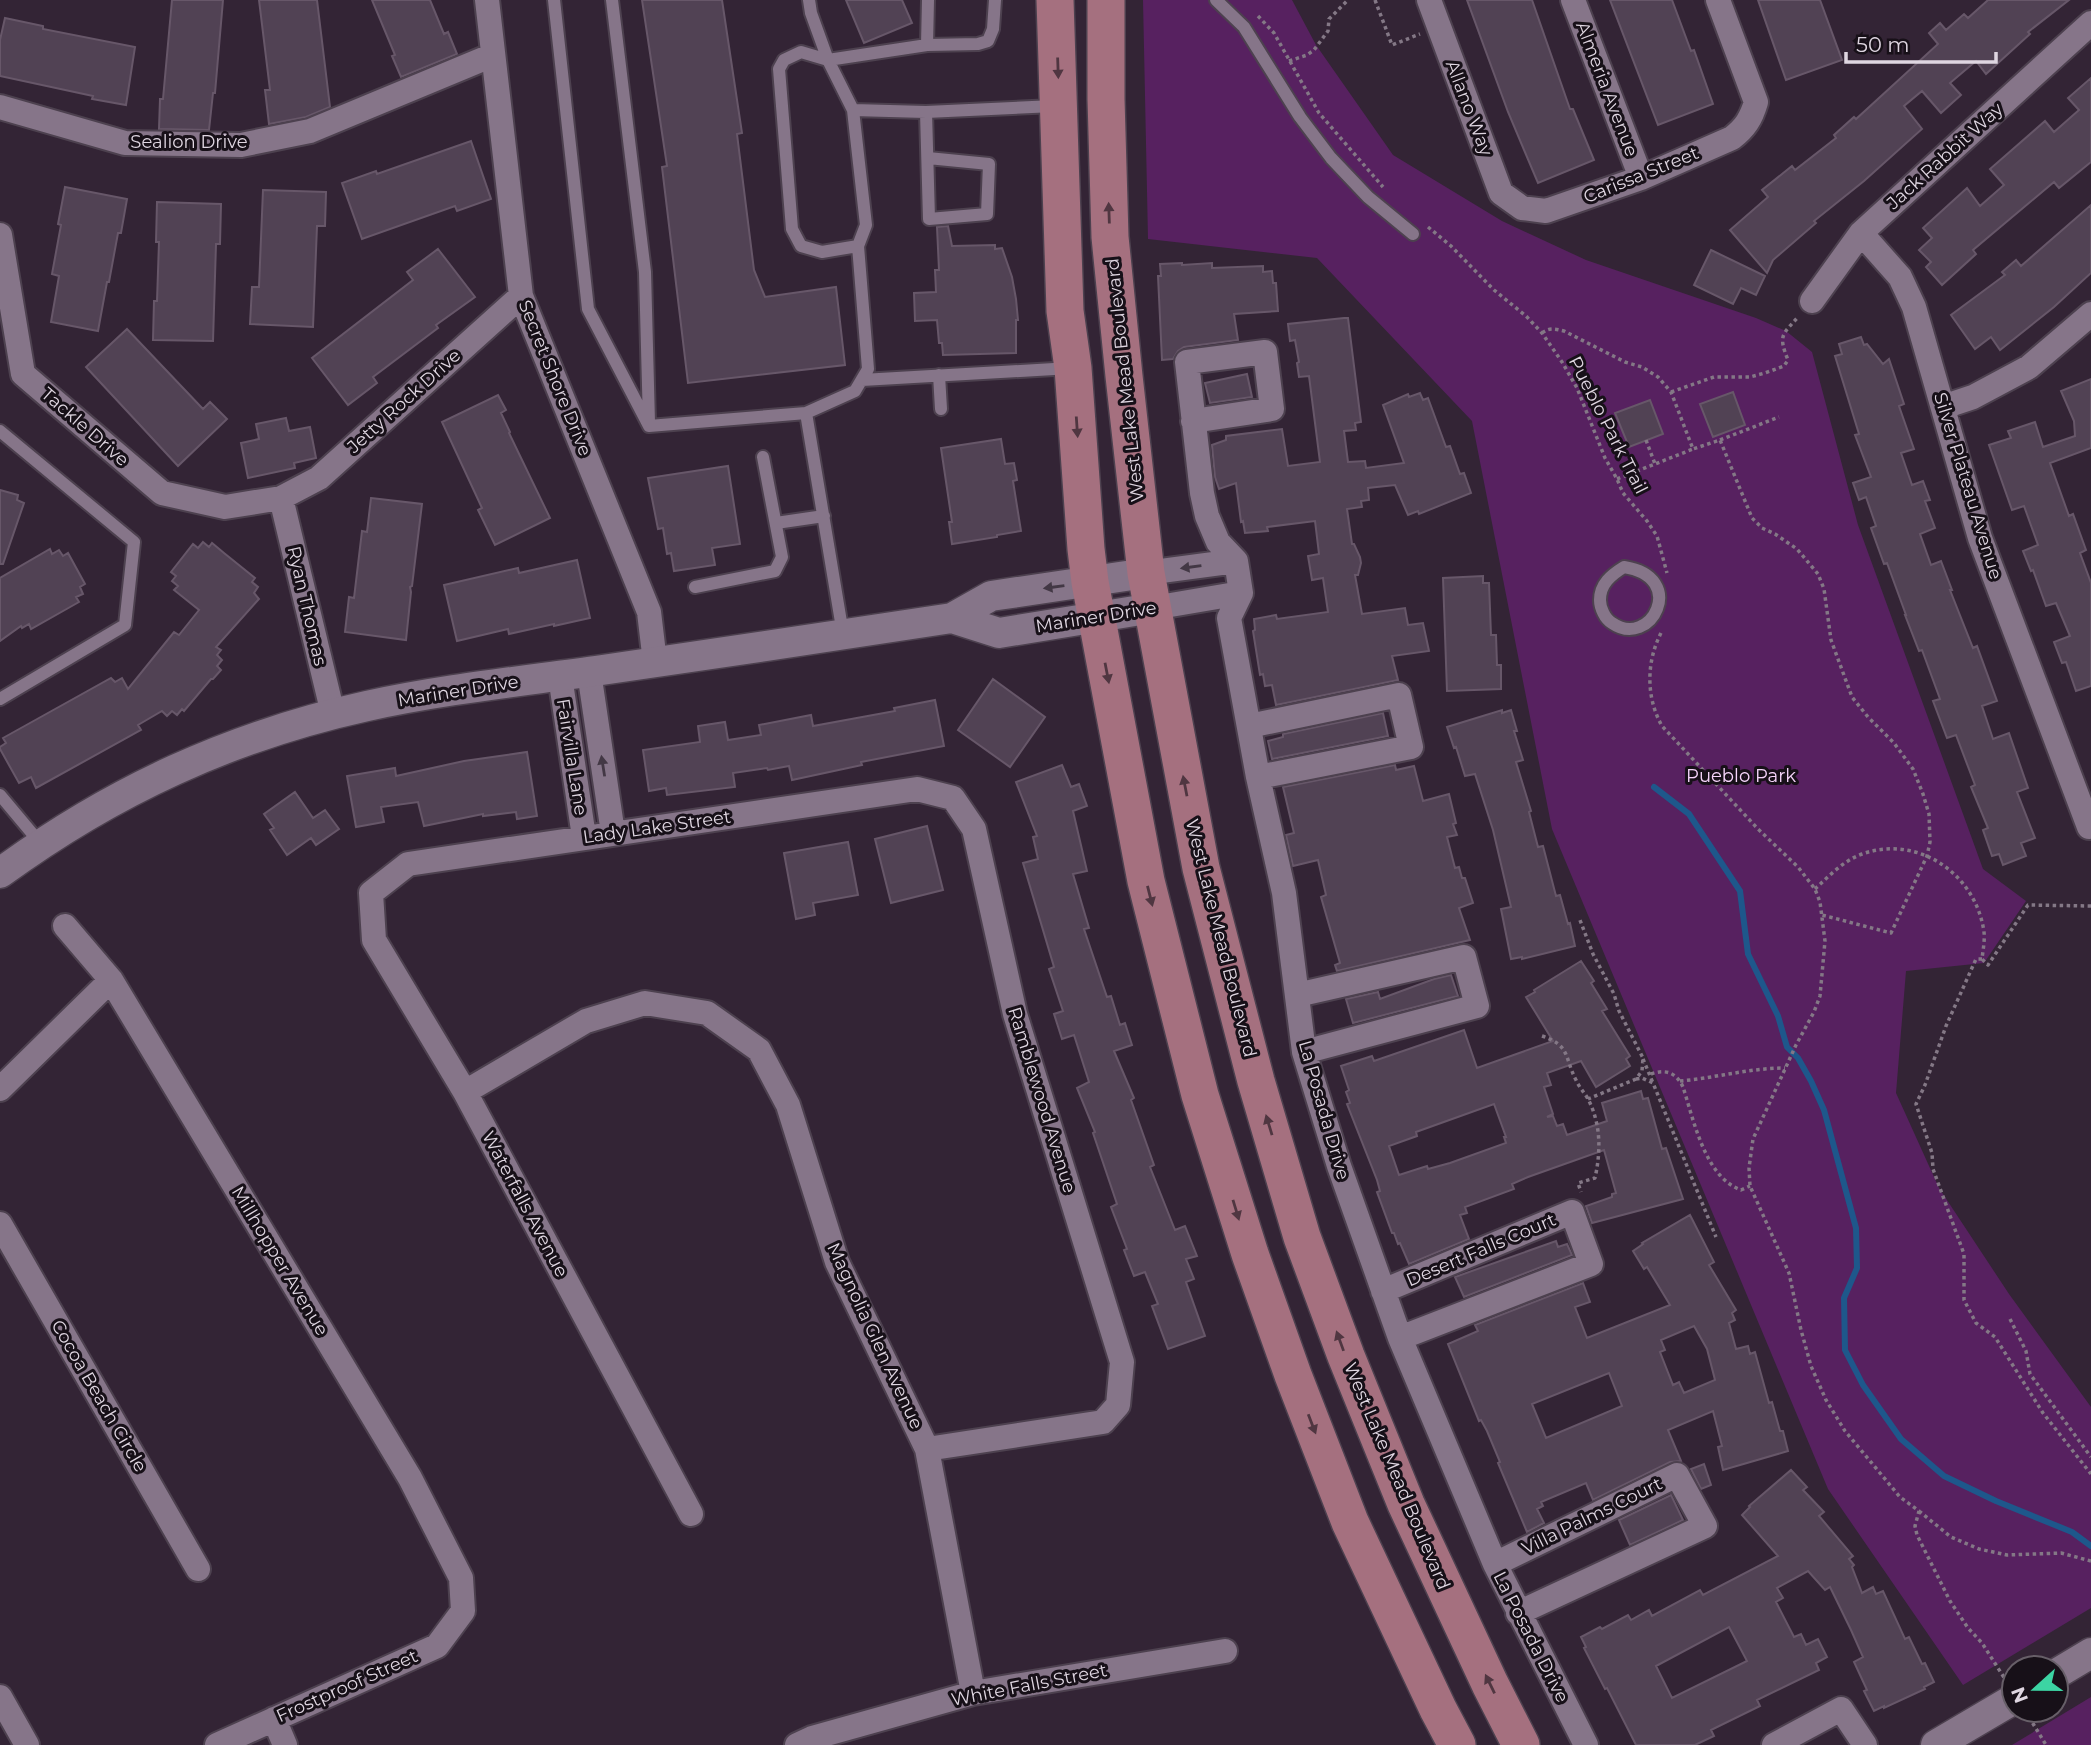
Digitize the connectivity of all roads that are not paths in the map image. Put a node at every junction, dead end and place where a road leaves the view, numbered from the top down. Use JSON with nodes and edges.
{"nodes":[{"id":1,"x":487,"y":0,"type":"edge"},
{"id":2,"x":554,"y":0,"type":"edge"},
{"id":3,"x":612,"y":0,"type":"edge"},
{"id":4,"x":809,"y":0,"type":"edge"},
{"id":5,"x":928,"y":0,"type":"edge"},
{"id":6,"x":995,"y":0,"type":"edge"},
{"id":7,"x":1055,"y":0,"type":"edge"},
{"id":8,"x":1106,"y":0,"type":"edge"},
{"id":9,"x":1216,"y":0,"type":"edge"},
{"id":10,"x":1429,"y":0,"type":"edge"},
{"id":11,"x":1573,"y":0,"type":"edge"},
{"id":12,"x":1718,"y":0,"type":"edge"},
{"id":13,"x":2091,"y":23,"type":"edge"},
{"id":14,"x":927,"y":45,"type":"junction"},
{"id":15,"x":493,"y":55,"type":"junction"},
{"id":16,"x":828,"y":60,"type":"junction"},
{"id":17,"x":1060,"y":105,"type":"junction"},
{"id":18,"x":0,"y":107,"type":"edge"},
{"id":19,"x":853,"y":110,"type":"junction"},
{"id":20,"x":926,"y":112,"type":"junction"},
{"id":21,"x":928,"y":158,"type":"junction"},
{"id":22,"x":1641,"y":178,"type":"junction"},
{"id":23,"x":1521,"y":208,"type":"joint"},
{"id":24,"x":1861,"y":233,"type":"junction"},
{"id":25,"x":1413,"y":234,"type":"dead end"},
{"id":26,"x":0,"y":235,"type":"edge"},
{"id":27,"x":858,"y":246,"type":"junction"},
{"id":28,"x":521,"y":296,"type":"junction"},
{"id":29,"x":1812,"y":301,"type":"road end"},
{"id":30,"x":2091,"y":314,"type":"edge"},
{"id":31,"x":1073,"y":368,"type":"junction"},
{"id":32,"x":939,"y":375,"type":"junction"},
{"id":33,"x":862,"y":380,"type":"junction"},
{"id":34,"x":1943,"y":407,"type":"junction"},
{"id":35,"x":941,"y":409,"type":"dead end"},
{"id":36,"x":806,"y":413,"type":"junction"},
{"id":37,"x":1193,"y":421,"type":"junction"},
{"id":38,"x":649,"y":426,"type":"junction"},
{"id":39,"x":0,"y":431,"type":"edge"},
{"id":40,"x":763,"y":457,"type":"dead end"},
{"id":41,"x":281,"y":498,"type":"junction"},
{"id":42,"x":824,"y":516,"type":"junction"},
{"id":43,"x":776,"y":523,"type":"junction"},
{"id":44,"x":1236,"y":561,"type":"junction"},
{"id":45,"x":1624,"y":567,"type":"joint"},
{"id":46,"x":1090,"y":582,"type":"junction"},
{"id":47,"x":695,"y":587,"type":"dead end"},
{"id":48,"x":1149,"y":591,"type":"junction"},
{"id":49,"x":1241,"y":593,"type":"junction"},
{"id":50,"x":1097,"y":617,"type":"junction"},
{"id":51,"x":952,"y":618,"type":"junction"},
{"id":52,"x":843,"y":635,"type":"junction"},
{"id":53,"x":655,"y":662,"type":"junction"},
{"id":54,"x":574,"y":674,"type":"junction"},
{"id":55,"x":0,"y":699,"type":"edge"},
{"id":56,"x":333,"y":714,"type":"junction"},
{"id":57,"x":1249,"y":726,"type":"junction"},
{"id":58,"x":1258,"y":777,"type":"junction"},
{"id":59,"x":0,"y":795,"type":"edge"},
{"id":60,"x":953,"y":798,"type":"joint"},
{"id":61,"x":2089,"y":827,"type":"edge"},
{"id":62,"x":613,"y":833,"type":"junction"},
{"id":63,"x":584,"y":837,"type":"junction"},
{"id":64,"x":41,"y":844,"type":"junction"},
{"id":65,"x":0,"y":873,"type":"edge"},
{"id":66,"x":371,"y":894,"type":"joint"},
{"id":67,"x":65,"y":926,"type":"dead end"},
{"id":68,"x":111,"y":980,"type":"junction"},
{"id":69,"x":1297,"y":995,"type":"junction"},
{"id":70,"x":1304,"y":1052,"type":"junction"},
{"id":71,"x":0,"y":1089,"type":"edge"},
{"id":72,"x":465,"y":1092,"type":"junction"},
{"id":73,"x":0,"y":1224,"type":"edge"},
{"id":74,"x":1384,"y":1291,"type":"junction"},
{"id":75,"x":1400,"y":1338,"type":"junction"},
{"id":76,"x":927,"y":1449,"type":"junction"},
{"id":77,"x":691,"y":1514,"type":"dead end"},
{"id":78,"x":1494,"y":1564,"type":"junction"},
{"id":79,"x":198,"y":1569,"type":"dead end"},
{"id":80,"x":463,"y":1611,"type":"joint"},
{"id":81,"x":1518,"y":1613,"type":"junction"},
{"id":82,"x":1224,"y":1651,"type":"dead end"},
{"id":83,"x":2091,"y":1653,"type":"edge"},
{"id":84,"x":2070,"y":1666,"type":"edge"},
{"id":85,"x":973,"y":1693,"type":"junction"},
{"id":86,"x":0,"y":1697,"type":"edge"},
{"id":87,"x":2000,"y":1707,"type":"edge"},
{"id":88,"x":274,"y":1719,"type":"junction"},
{"id":89,"x":27,"y":1745,"type":"edge"},
{"id":90,"x":218,"y":1745,"type":"edge"},
{"id":91,"x":285,"y":1745,"type":"edge"},
{"id":92,"x":797,"y":1745,"type":"edge"},
{"id":93,"x":1457,"y":1745,"type":"edge"},
{"id":94,"x":1521,"y":1745,"type":"edge"},
{"id":95,"x":1586,"y":1745,"type":"edge"},
{"id":96,"x":1774,"y":1745,"type":"edge"},
{"id":97,"x":1865,"y":1745,"type":"edge"},
{"id":98,"x":1936,"y":1745,"type":"edge"}],
"edges":[{"from":1,"to":15,"type":"street","name":"Secret Shore Drive"},
{"from":2,"to":38,"type":"lane"},
{"from":3,"to":38,"type":"lane"},
{"from":4,"to":16,"type":"lane"},
{"from":5,"to":14,"type":"lane"},
{"from":6,"to":14,"type":"lane"},
{"from":7,"to":17,"type":"main road","one_way":true},
{"from":48,"to":8,"type":"main road","name":"West Lake Mead Boulevard","one_way":true},
{"from":9,"to":25,"type":"lane"},
{"from":10,"to":23,"type":"street","name":"Allano Way"},
{"from":11,"to":22,"type":"street","name":"Almeria Avenue"},
{"from":12,"to":22,"type":"street","name":"Carissa Street"},
{"from":13,"to":24,"type":"street","name":"Jack Rabbit Way"},
{"from":14,"to":16,"type":"lane"},
{"from":15,"to":18,"type":"street","name":"Sealion Drive"},
{"from":15,"to":28,"type":"street","name":"Secret Shore Drive"},
{"from":16,"to":19,"type":"lane"},
{"from":16,"to":27,"type":"lane"},
{"from":17,"to":20,"type":"lane"},
{"from":17,"to":31,"type":"main road"},
{"from":19,"to":20,"type":"lane"},
{"from":19,"to":27,"type":"lane"},
{"from":20,"to":21,"type":"lane"},
{"from":21,"to":21,"type":"lane"},
{"from":22,"to":23,"type":"street","name":"Carissa Street"},
{"from":24,"to":29,"type":"street","name":"Jack Rabbit Way"},
{"from":24,"to":34,"type":"street","name":"Silver Plateau Avenue"},
{"from":26,"to":41,"type":"street","name":"Tackle Drive"},
{"from":27,"to":33,"type":"lane"},
{"from":28,"to":41,"type":"street","name":"Jetty Rock Drive"},
{"from":28,"to":53,"type":"street","name":"Secret Shore Drive"},
{"from":30,"to":34,"type":"street"},
{"from":31,"to":32,"type":"lane"},
{"from":31,"to":46,"type":"main road","one_way":true},
{"from":32,"to":33,"type":"lane"},
{"from":32,"to":35,"type":"lane"},
{"from":33,"to":36,"type":"lane"},
{"from":34,"to":61,"type":"street","name":"Silver Plateau Avenue"},
{"from":36,"to":38,"type":"lane"},
{"from":36,"to":42,"type":"lane"},
{"from":37,"to":37,"type":"street","name":"La Posada Drive"},
{"from":37,"to":44,"type":"street","name":"La Posada Drive"},
{"from":39,"to":55,"type":"lane"},
{"from":40,"to":43,"type":"lane"},
{"from":41,"to":56,"type":"street","name":"Ryan Thomas"},
{"from":42,"to":43,"type":"lane"},
{"from":42,"to":52,"type":"lane"},
{"from":43,"to":47,"type":"lane"},
{"from":44,"to":48,"type":"street","name":"Mariner Drive","one_way":true},
{"from":44,"to":49,"type":"street","name":"La Posada Drive"},
{"from":45,"to":45,"type":"lane"},
{"from":46,"to":48,"type":"street","name":"Mariner Drive"},
{"from":46,"to":50,"type":"main road"},
{"from":46,"to":51,"type":"street","name":"Mariner Drive","one_way":true},
{"from":48,"to":49,"type":"street","name":"Mariner Drive"},
{"from":48,"to":50,"type":"street","name":"Mariner Drive"},
{"from":94,"to":48,"type":"main road","name":"West Lake Mead Boulevard","one_way":true},
{"from":49,"to":57,"type":"street","name":"La Posada Drive"},
{"from":50,"to":51,"type":"street","name":"Mariner Drive"},
{"from":50,"to":93,"type":"main road","one_way":true},
{"from":51,"to":52,"type":"street","name":"Mariner Drive"},
{"from":52,"to":53,"type":"street","name":"Mariner Drive"},
{"from":53,"to":54,"type":"street","name":"Mariner Drive"},
{"from":54,"to":56,"type":"street","name":"Mariner Drive"},
{"from":62,"to":54,"type":"street","name":"Fairvilla Lane","one_way":true},
{"from":54,"to":63,"type":"street","name":"Fairvilla Lane"},
{"from":56,"to":64,"type":"street","name":"Mariner Drive"},
{"from":57,"to":58,"type":"street","name":"La Posada Drive"},
{"from":57,"to":58,"type":"street"},
{"from":58,"to":69,"type":"street","name":"La Posada Drive"},
{"from":59,"to":64,"type":"lane"},
{"from":60,"to":62,"type":"street","name":"Lady Lake Street"},
{"from":60,"to":76,"type":"street","name":"Ramblewood Avenue"},
{"from":62,"to":63,"type":"street","name":"Lady Lake Street"},
{"from":63,"to":66,"type":"street","name":"Lady Lake Street"},
{"from":64,"to":65,"type":"street","name":"Mariner Drive"},
{"from":66,"to":72,"type":"street","name":"Waterfalls Avenue"},
{"from":67,"to":68,"type":"street","name":"Millhopper Avenue"},
{"from":68,"to":71,"type":"street"},
{"from":68,"to":80,"type":"street","name":"Millhopper Avenue"},
{"from":69,"to":70,"type":"street","name":"La Posada Drive"},
{"from":69,"to":70,"type":"street"},
{"from":70,"to":74,"type":"street","name":"La Posada Drive"},
{"from":72,"to":76,"type":"street","name":"Magnolia Glen Avenue"},
{"from":72,"to":77,"type":"street","name":"Waterfalls Avenue"},
{"from":73,"to":79,"type":"street","name":"Cocoa Beach Circle"},
{"from":74,"to":75,"type":"street","name":"La Posada Drive"},
{"from":74,"to":75,"type":"street","name":"Desert Falls Court"},
{"from":75,"to":78,"type":"street","name":"La Posada Drive"},
{"from":76,"to":85,"type":"street","name":"Magnolia Glen Avenue"},
{"from":78,"to":81,"type":"street","name":"La Posada Drive"},
{"from":78,"to":81,"type":"street","name":"Villa Palms Court"},
{"from":80,"to":88,"type":"street","name":"Frostproof Street"},
{"from":81,"to":95,"type":"street","name":"La Posada Drive"},
{"from":82,"to":85,"type":"street","name":"White Falls Street"},
{"from":83,"to":84,"type":"street"},
{"from":85,"to":92,"type":"street","name":"White Falls Street"},
{"from":86,"to":89,"type":"street"},
{"from":87,"to":98,"type":"street"},
{"from":88,"to":90,"type":"street","name":"Frostproof Street"},
{"from":88,"to":91,"type":"street"},
{"from":96,"to":97,"type":"street"}]}
